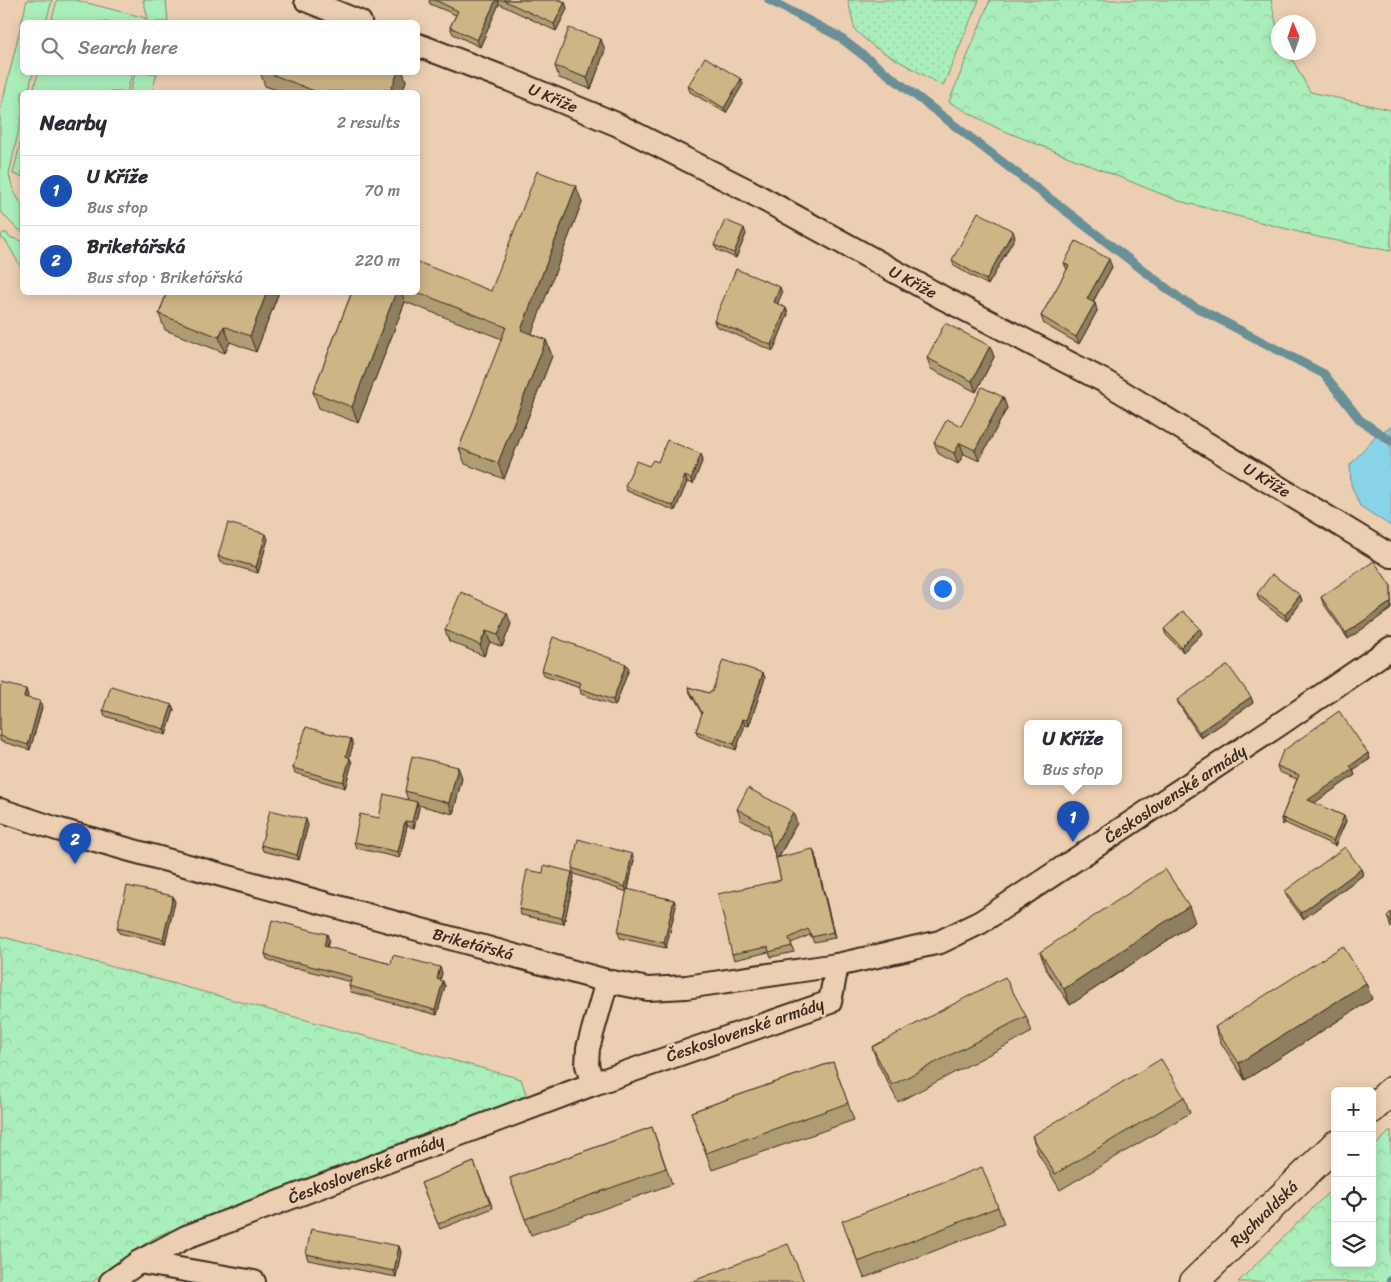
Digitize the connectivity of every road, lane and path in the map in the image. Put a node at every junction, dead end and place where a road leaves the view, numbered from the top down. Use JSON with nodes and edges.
{"nodes":[{"id":1,"x":306,"y":0,"type":"edge"},
{"id":2,"x":355,"y":20,"type":"edge"},
{"id":3,"x":420,"y":46,"type":"edge"},
{"id":4,"x":1391,"y":556,"type":"edge"},
{"id":5,"x":1391,"y":648,"type":"edge"},
{"id":6,"x":0,"y":810,"type":"edge"},
{"id":7,"x":837,"y":965,"type":"junction"},
{"id":8,"x":607,"y":981,"type":"junction"},
{"id":9,"x":593,"y":1084,"type":"junction"},
{"id":10,"x":1391,"y":1091,"type":"edge"},
{"id":11,"x":1376,"y":1105,"type":"edge"},
{"id":12,"x":1331,"y":1150,"type":"edge"},
{"id":13,"x":139,"y":1262,"type":"junction"},
{"id":14,"x":111,"y":1282,"type":"edge"},
{"id":15,"x":254,"y":1282,"type":"edge"},
{"id":16,"x":1194,"y":1282,"type":"edge"}],
"edges":[{"from":1,"to":2,"type":"street"},
{"from":3,"to":4,"type":"street","name":"U Kříže"},
{"from":5,"to":7,"type":"street","name":"Československé armády"},
{"from":6,"to":8,"type":"street","name":"Briketářská"},
{"from":7,"to":8,"type":"street","name":"Briketářská"},
{"from":7,"to":9,"type":"street","name":"Československé armády"},
{"from":8,"to":9,"type":"street"},
{"from":9,"to":13,"type":"street","name":"Československé armády"},
{"from":10,"to":11,"type":"street"},
{"from":12,"to":16,"type":"street","name":"Rychvaldská"},
{"from":13,"to":14,"type":"street","name":"Československé armády"},
{"from":13,"to":15,"type":"street"}]}
